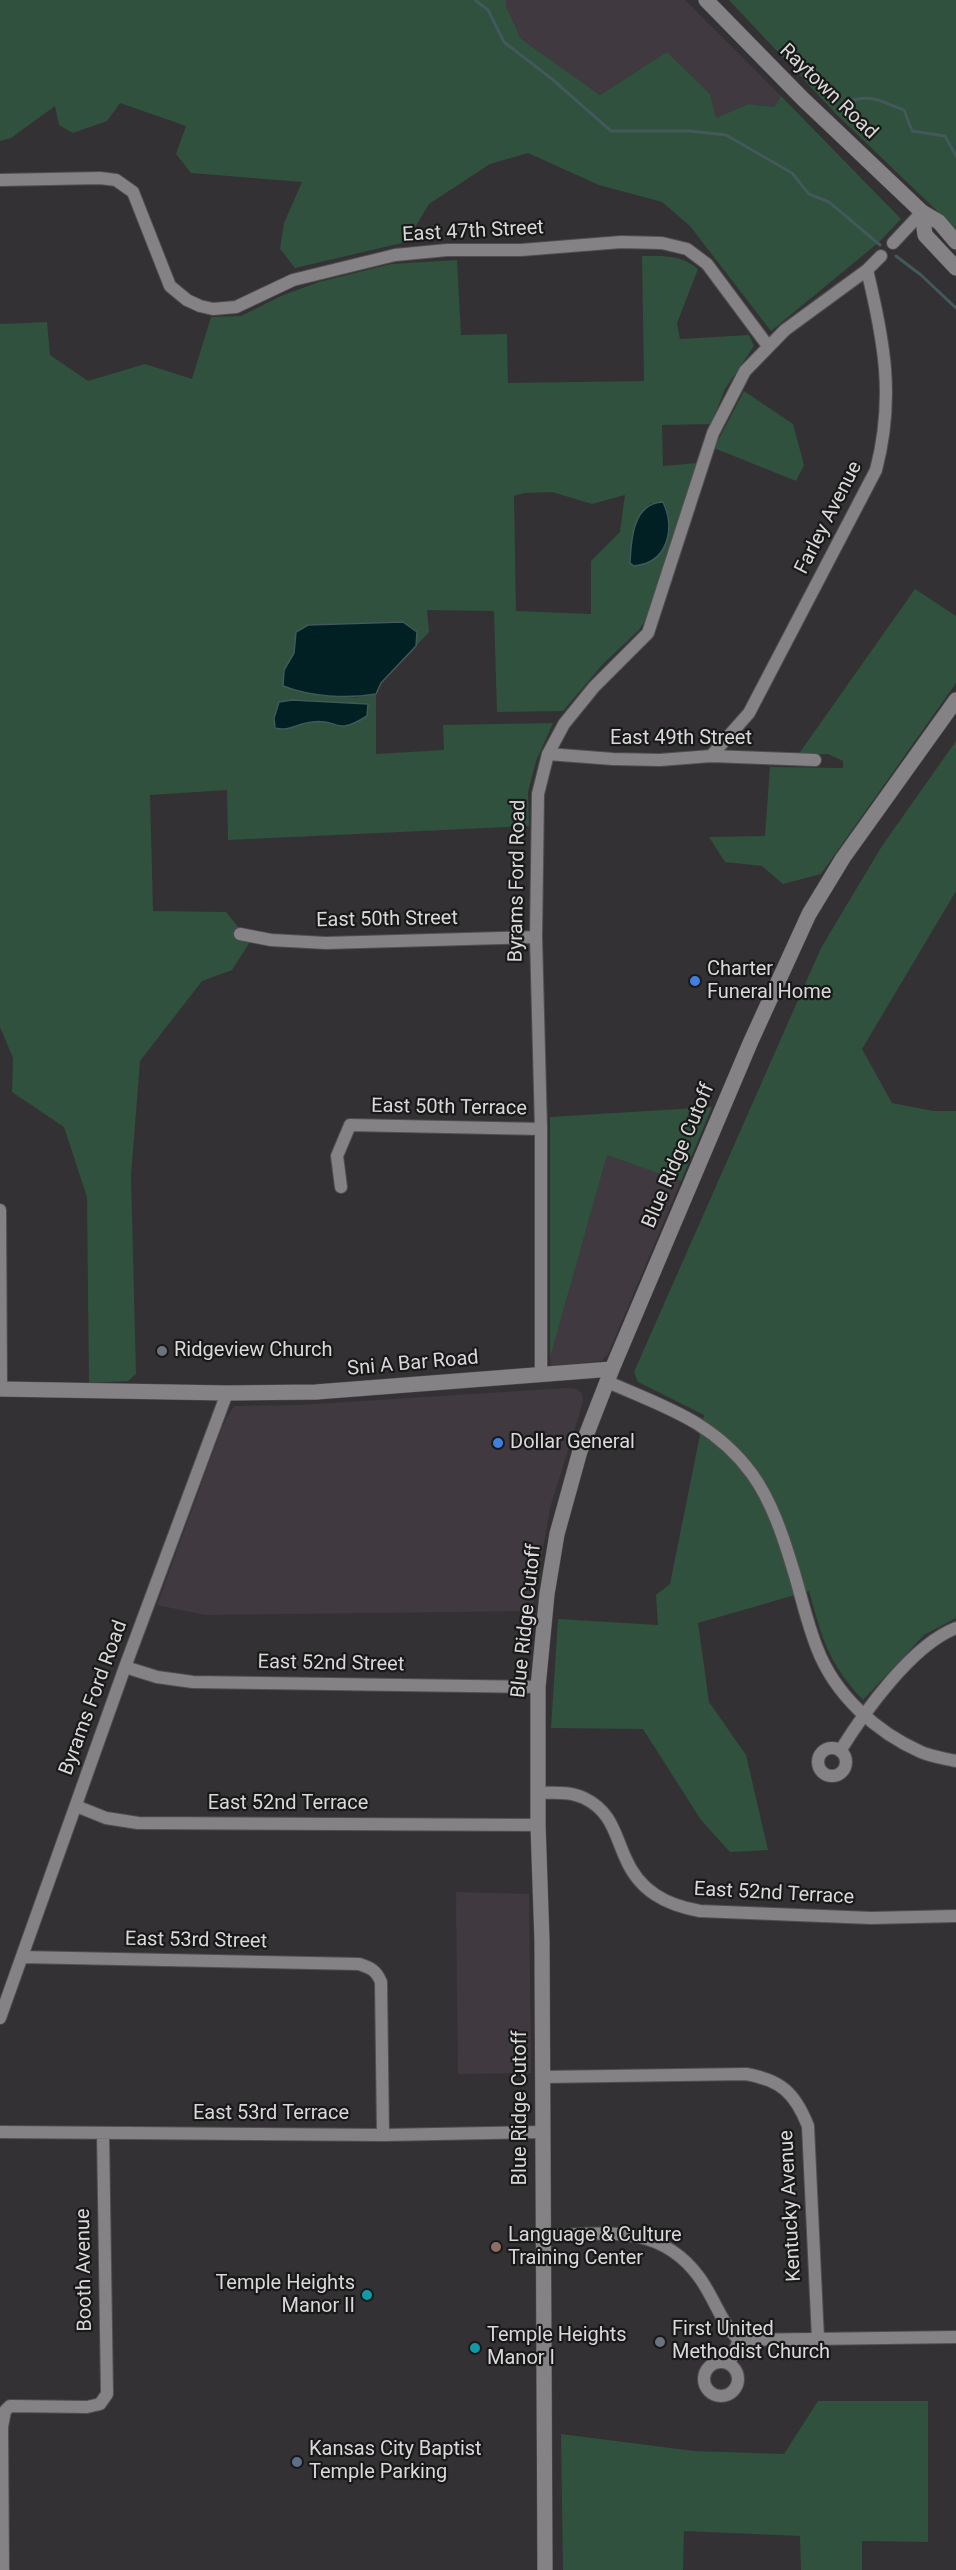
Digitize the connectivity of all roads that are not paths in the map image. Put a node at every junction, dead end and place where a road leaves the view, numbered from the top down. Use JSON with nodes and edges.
{"nodes":[{"id":1,"x":706,"y":0,"type":"edge"},
{"id":2,"x":0,"y":180,"type":"edge"},
{"id":3,"x":922,"y":212,"type":"junction"},
{"id":4,"x":956,"y":242,"type":"edge"},
{"id":5,"x":893,"y":243,"type":"dead end"},
{"id":6,"x":881,"y":256,"type":"dead end"},
{"id":7,"x":956,"y":268,"type":"edge"},
{"id":8,"x":867,"y":270,"type":"junction"},
{"id":9,"x":768,"y":346,"type":"junction"},
{"id":10,"x":956,"y":700,"type":"edge"},
{"id":11,"x":548,"y":754,"type":"junction"},
{"id":12,"x":711,"y":756,"type":"junction"},
{"id":13,"x":815,"y":760,"type":"dead end"},
{"id":14,"x":240,"y":934,"type":"dead end"},
{"id":15,"x":536,"y":937,"type":"junction"},
{"id":16,"x":541,"y":1129,"type":"junction"},
{"id":17,"x":340,"y":1186,"type":"dead end"},
{"id":18,"x":0,"y":1210,"type":"edge"},
{"id":19,"x":541,"y":1374,"type":"junction"},
{"id":20,"x":610,"y":1375,"type":"junction"},
{"id":21,"x":0,"y":1389,"type":"edge"},
{"id":22,"x":227,"y":1393,"type":"junction"},
{"id":23,"x":956,"y":1628,"type":"edge"},
{"id":24,"x":125,"y":1667,"type":"junction"},
{"id":25,"x":538,"y":1687,"type":"junction"},
{"id":26,"x":863,"y":1714,"type":"junction"},
{"id":27,"x":840,"y":1750,"type":"dead end"},
{"id":28,"x":956,"y":1761,"type":"edge"},
{"id":29,"x":538,"y":1793,"type":"junction"},
{"id":30,"x":76,"y":1806,"type":"junction"},
{"id":31,"x":538,"y":1825,"type":"junction"},
{"id":32,"x":956,"y":1916,"type":"edge"},
{"id":33,"x":22,"y":1956,"type":"junction"},
{"id":34,"x":3,"y":2001,"type":"edge"},
{"id":35,"x":0,"y":2018,"type":"edge"},
{"id":36,"x":542,"y":2077,"type":"junction"},
{"id":37,"x":0,"y":2132,"type":"edge"},
{"id":38,"x":542,"y":2132,"type":"junction"},
{"id":39,"x":103,"y":2133,"type":"junction"},
{"id":40,"x":383,"y":2134,"type":"junction"},
{"id":41,"x":543,"y":2236,"type":"junction"},
{"id":42,"x":956,"y":2337,"type":"edge"},
{"id":43,"x":818,"y":2339,"type":"junction"},
{"id":44,"x":739,"y":2340,"type":"junction"},
{"id":45,"x":729,"y":2364,"type":"dead end"},
{"id":46,"x":3,"y":2570,"type":"edge"},
{"id":47,"x":545,"y":2570,"type":"edge"}],
"edges":[{"from":1,"to":3,"type":"main road","name":"Raytown Road"},
{"from":2,"to":9,"type":"street","name":"East 47th Street"},
{"from":3,"to":4,"type":"main road","name":"Raytown Road"},
{"from":3,"to":5,"type":"street"},
{"from":3,"to":7,"type":"main road"},
{"from":6,"to":8,"type":"street","name":"Byrams Ford Road"},
{"from":8,"to":9,"type":"street","name":"Byrams Ford Road"},
{"from":8,"to":12,"type":"street","name":"Farley Avenue"},
{"from":9,"to":11,"type":"street","name":"Byrams Ford Road"},
{"from":10,"to":20,"type":"main road","name":"Blue Ridge Cutoff"},
{"from":11,"to":12,"type":"street","name":"East 49th Street"},
{"from":11,"to":15,"type":"street","name":"Byrams Ford Road"},
{"from":12,"to":13,"type":"street","name":"East 49th Street"},
{"from":14,"to":15,"type":"street","name":"East 50th Street"},
{"from":15,"to":16,"type":"street","name":"Byrams Ford Road"},
{"from":16,"to":17,"type":"street","name":"East 50th Terrace"},
{"from":16,"to":19,"type":"street","name":"Byrams Ford Road"},
{"from":18,"to":21,"type":"street"},
{"from":19,"to":20,"type":"main road","name":"Sni A Bar Road"},
{"from":19,"to":22,"type":"main road","name":"Sni A Bar Road"},
{"from":20,"to":25,"type":"main road","name":"Blue Ridge Cutoff"},
{"from":20,"to":26,"type":"street","name":"Sni A Bar Road"},
{"from":21,"to":22,"type":"main road","name":"Sni A Bar Road"},
{"from":22,"to":24,"type":"street","name":"Byrams Ford Road"},
{"from":23,"to":26,"type":"street"},
{"from":24,"to":25,"type":"street","name":"East 52nd Street"},
{"from":24,"to":30,"type":"street","name":"Byrams Ford Road"},
{"from":25,"to":29,"type":"main road","name":"Blue Ridge Cutoff"},
{"from":26,"to":27,"type":"street"},
{"from":26,"to":28,"type":"street"},
{"from":29,"to":31,"type":"main road","name":"Blue Ridge Cutoff"},
{"from":29,"to":32,"type":"street","name":"East 52nd Terrace"},
{"from":30,"to":31,"type":"street","name":"East 52nd Terrace"},
{"from":30,"to":33,"type":"street","name":"Byrams Ford Road"},
{"from":31,"to":36,"type":"main road","name":"Blue Ridge Cutoff"},
{"from":33,"to":34,"type":"street","name":"Byrams Ford Road"},
{"from":33,"to":40,"type":"street","name":"East 53rd Street"},
{"from":34,"to":35,"type":"street","name":"Byrams Ford Road"},
{"from":36,"to":38,"type":"main road","name":"Blue Ridge Cutoff"},
{"from":36,"to":43,"type":"street","name":"Kentucky Avenue"},
{"from":37,"to":39,"type":"street","name":"East 53rd Terrace"},
{"from":38,"to":40,"type":"street","name":"East 53rd Terrace"},
{"from":38,"to":41,"type":"main road","name":"Blue Ridge Cutoff"},
{"from":39,"to":40,"type":"street","name":"East 53rd Terrace"},
{"from":39,"to":46,"type":"street","name":"Booth Avenue"},
{"from":41,"to":44,"type":"street"},
{"from":41,"to":47,"type":"main road","name":"Blue Ridge Cutoff"},
{"from":42,"to":43,"type":"street"},
{"from":43,"to":44,"type":"street"},
{"from":44,"to":45,"type":"street"}]}
